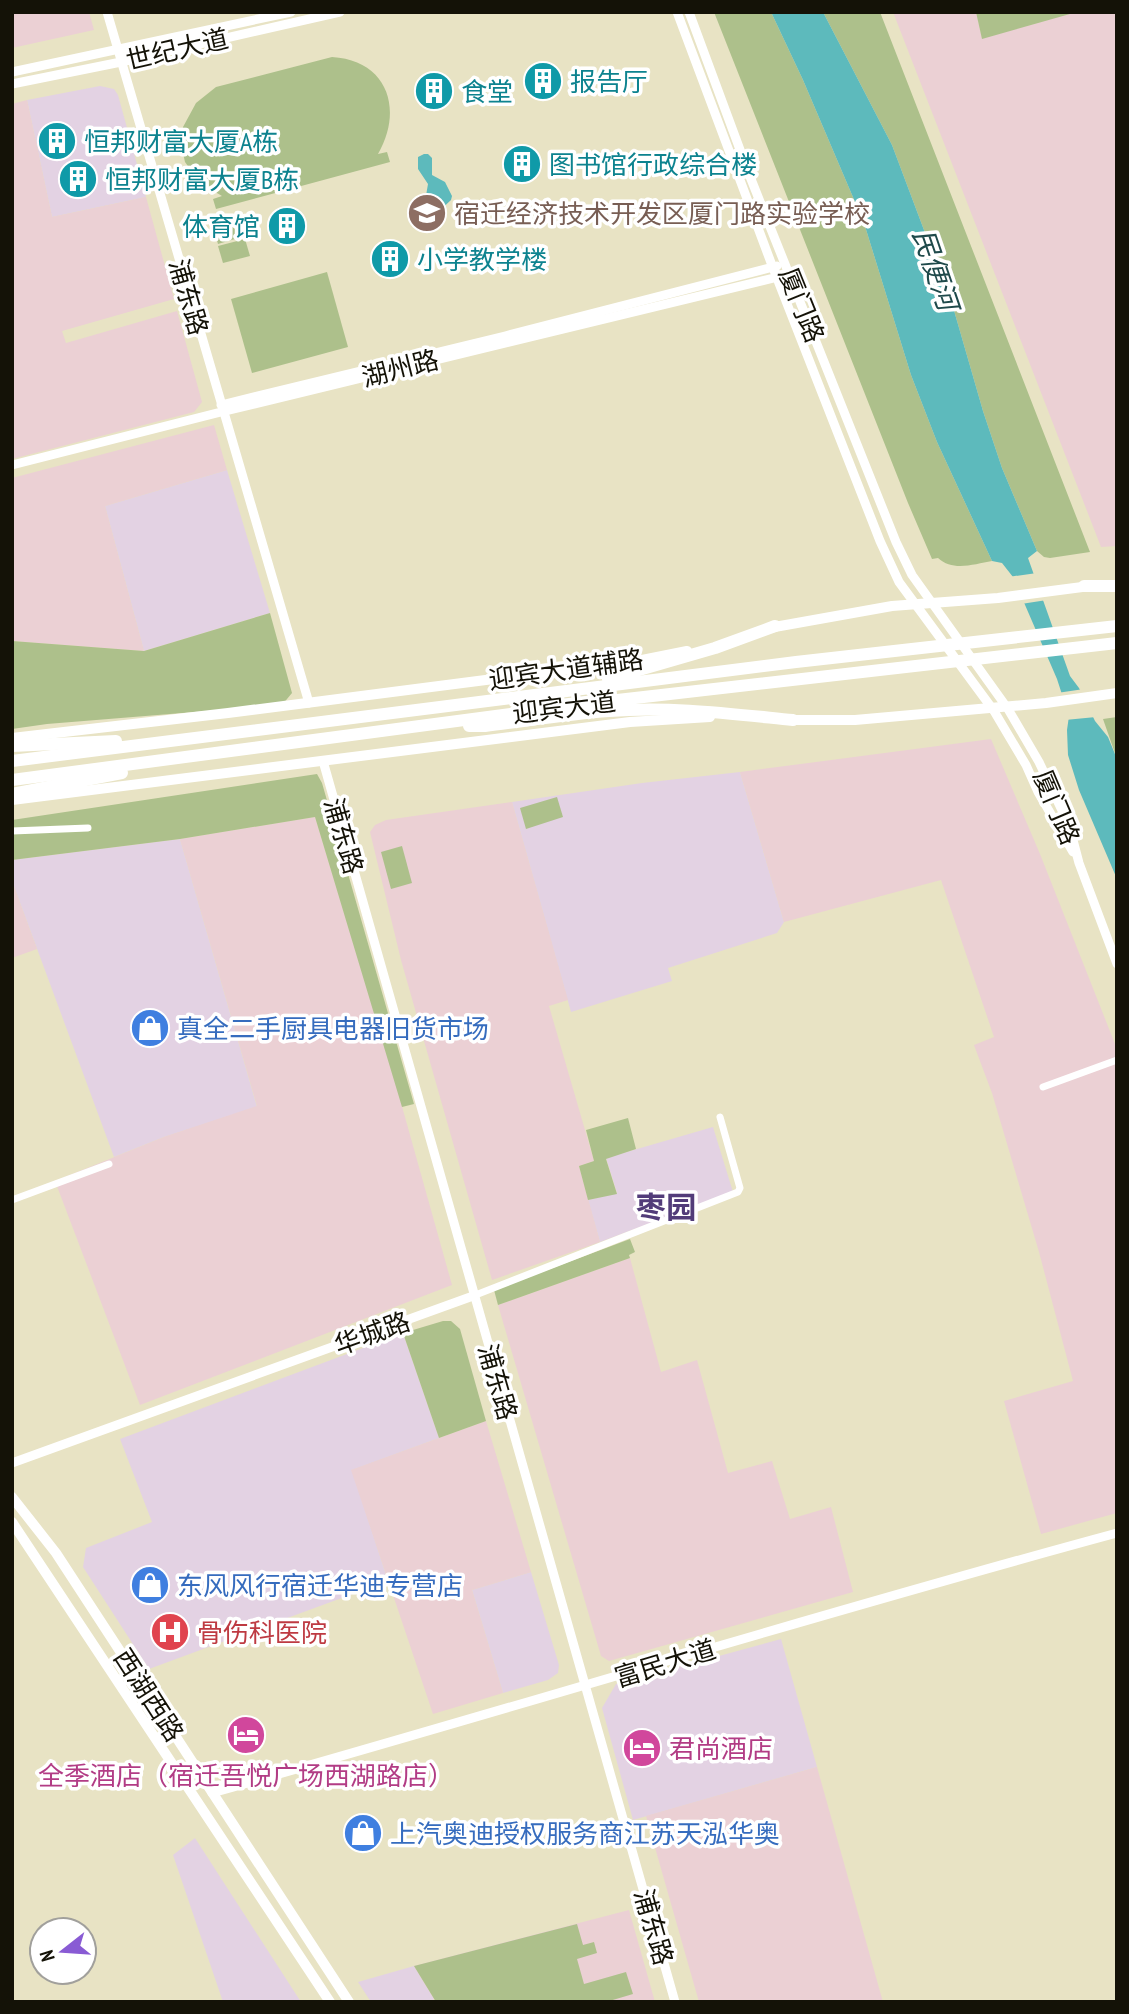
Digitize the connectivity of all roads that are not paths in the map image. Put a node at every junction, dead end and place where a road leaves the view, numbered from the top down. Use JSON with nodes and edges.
{"nodes":[{"id":1,"x":107,"y":12,"type":"edge"},
{"id":2,"x":290,"y":12,"type":"edge"},
{"id":3,"x":340,"y":12,"type":"edge"},
{"id":4,"x":675,"y":12,"type":"edge"},
{"id":5,"x":691,"y":12,"type":"edge"},
{"id":6,"x":118,"y":51,"type":"junction"},
{"id":7,"x":121,"y":62,"type":"junction"},
{"id":8,"x":12,"y":72,"type":"edge"},
{"id":9,"x":12,"y":84,"type":"edge"},
{"id":10,"x":785,"y":264,"type":"junction"},
{"id":11,"x":775,"y":272,"type":"junction"},
{"id":12,"x":789,"y":274,"type":"junction"},
{"id":13,"x":222,"y":408,"type":"junction"},
{"id":14,"x":12,"y":465,"type":"edge"},
{"id":15,"x":1117,"y":584,"type":"edge"},
{"id":16,"x":1084,"y":586,"type":"joint"},
{"id":17,"x":931,"y":603,"type":"junction"},
{"id":18,"x":915,"y":604,"type":"junction"},
{"id":19,"x":775,"y":626,"type":"junction"},
{"id":20,"x":1117,"y":626,"type":"edge"},
{"id":21,"x":1117,"y":643,"type":"edge"},
{"id":22,"x":556,"y":692,"type":"junction"},
{"id":23,"x":1117,"y":693,"type":"edge"},
{"id":24,"x":309,"y":703,"type":"junction"},
{"id":25,"x":1006,"y":706,"type":"junction"},
{"id":26,"x":991,"y":707,"type":"junction"},
{"id":27,"x":793,"y":720,"type":"junction"},
{"id":28,"x":423,"y":726,"type":"junction"},
{"id":29,"x":12,"y":738,"type":"edge"},
{"id":30,"x":186,"y":739,"type":"junction"},
{"id":31,"x":12,"y":746,"type":"edge"},
{"id":32,"x":222,"y":752,"type":"junction"},
{"id":33,"x":12,"y":761,"type":"edge"},
{"id":34,"x":323,"y":761,"type":"junction"},
{"id":35,"x":12,"y":780,"type":"edge"},
{"id":36,"x":12,"y":794,"type":"edge"},
{"id":37,"x":12,"y":800,"type":"edge"},
{"id":38,"x":88,"y":828,"type":"dead end"},
{"id":39,"x":12,"y":831,"type":"edge"},
{"id":40,"x":1079,"y":863,"type":"junction"},
{"id":41,"x":1117,"y":964,"type":"edge"},
{"id":42,"x":1117,"y":1060,"type":"edge"},
{"id":43,"x":1043,"y":1087,"type":"dead end"},
{"id":44,"x":720,"y":1117,"type":"dead end"},
{"id":45,"x":109,"y":1164,"type":"dead end"},
{"id":46,"x":12,"y":1200,"type":"edge"},
{"id":47,"x":473,"y":1296,"type":"junction"},
{"id":48,"x":12,"y":1463,"type":"edge"},
{"id":49,"x":12,"y":1497,"type":"edge"},
{"id":50,"x":12,"y":1522,"type":"edge"},
{"id":51,"x":1117,"y":1533,"type":"edge"},
{"id":52,"x":585,"y":1686,"type":"junction"},
{"id":53,"x":212,"y":1793,"type":"junction"},
{"id":54,"x":330,"y":2002,"type":"edge"},
{"id":55,"x":349,"y":2002,"type":"edge"},
{"id":56,"x":675,"y":2002,"type":"edge"}],
"edges":[{"from":1,"to":6,"type":"street","name":"浦东路"},
{"from":2,"to":6,"type":"street","name":"世纪大道"},
{"from":3,"to":7,"type":"street","name":"世纪大道"},
{"from":4,"to":11,"type":"street","name":"厦门路"},
{"from":5,"to":10,"type":"street","name":"厦门路"},
{"from":6,"to":7,"type":"street","name":"浦东路"},
{"from":6,"to":8,"type":"street","name":"世纪大道"},
{"from":7,"to":9,"type":"street","name":"世纪大道"},
{"from":7,"to":13,"type":"street","name":"浦东路"},
{"from":10,"to":11,"type":"street","name":"湖州路"},
{"from":10,"to":12,"type":"street","name":"厦门路"},
{"from":11,"to":12,"type":"street","name":"湖州路"},
{"from":11,"to":13,"type":"street","name":"湖州路"},
{"from":11,"to":18,"type":"street","name":"厦门路"},
{"from":12,"to":17,"type":"street","name":"厦门路"},
{"from":13,"to":14,"type":"street","name":"湖州路"},
{"from":13,"to":24,"type":"street","name":"浦东路"},
{"from":15,"to":16,"type":"highway"},
{"from":16,"to":17,"type":"main road","name":"迎宾大道辅路"},
{"from":17,"to":18,"type":"main road","name":"迎宾大道辅路"},
{"from":17,"to":25,"type":"street","name":"厦门路"},
{"from":18,"to":19,"type":"main road","name":"迎宾大道辅路"},
{"from":18,"to":26,"type":"street","name":"厦门路"},
{"from":19,"to":22,"type":"highway"},
{"from":19,"to":24,"type":"main road","name":"迎宾大道辅路"},
{"from":20,"to":22,"type":"highway","name":"迎宾大道"},
{"from":21,"to":28,"type":"highway","name":"迎宾大道"},
{"from":22,"to":30,"type":"highway","name":"迎宾大道"},
{"from":23,"to":25,"type":"main road"},
{"from":24,"to":29,"type":"main road","name":"迎宾大道辅路"},
{"from":25,"to":26,"type":"main road"},
{"from":25,"to":40,"type":"street","name":"厦门路"},
{"from":26,"to":27,"type":"main road"},
{"from":26,"to":40,"type":"street","name":"厦门路"},
{"from":27,"to":28,"type":"highway"},
{"from":27,"to":34,"type":"main road"},
{"from":28,"to":32,"type":"highway","name":"迎宾大道"},
{"from":30,"to":31,"type":"highway"},
{"from":30,"to":33,"type":"highway","name":"迎宾大道"},
{"from":32,"to":35,"type":"highway","name":"迎宾大道"},
{"from":32,"to":36,"type":"highway"},
{"from":34,"to":37,"type":"main road"},
{"from":34,"to":47,"type":"street","name":"浦东路"},
{"from":38,"to":39,"type":"street"},
{"from":40,"to":41,"type":"street"},
{"from":42,"to":43,"type":"street"},
{"from":44,"to":47,"type":"street","name":"华城路"},
{"from":45,"to":46,"type":"street"},
{"from":47,"to":48,"type":"street","name":"华城路"},
{"from":47,"to":52,"type":"street","name":"浦东路"},
{"from":49,"to":53,"type":"main road","name":"西湖西路"},
{"from":50,"to":54,"type":"main road","name":"西湖西路"},
{"from":51,"to":52,"type":"street","name":"富民大道"},
{"from":52,"to":53,"type":"street","name":"富民大道"},
{"from":52,"to":56,"type":"street","name":"浦东路"},
{"from":53,"to":55,"type":"main road","name":"西湖西路"}]}
